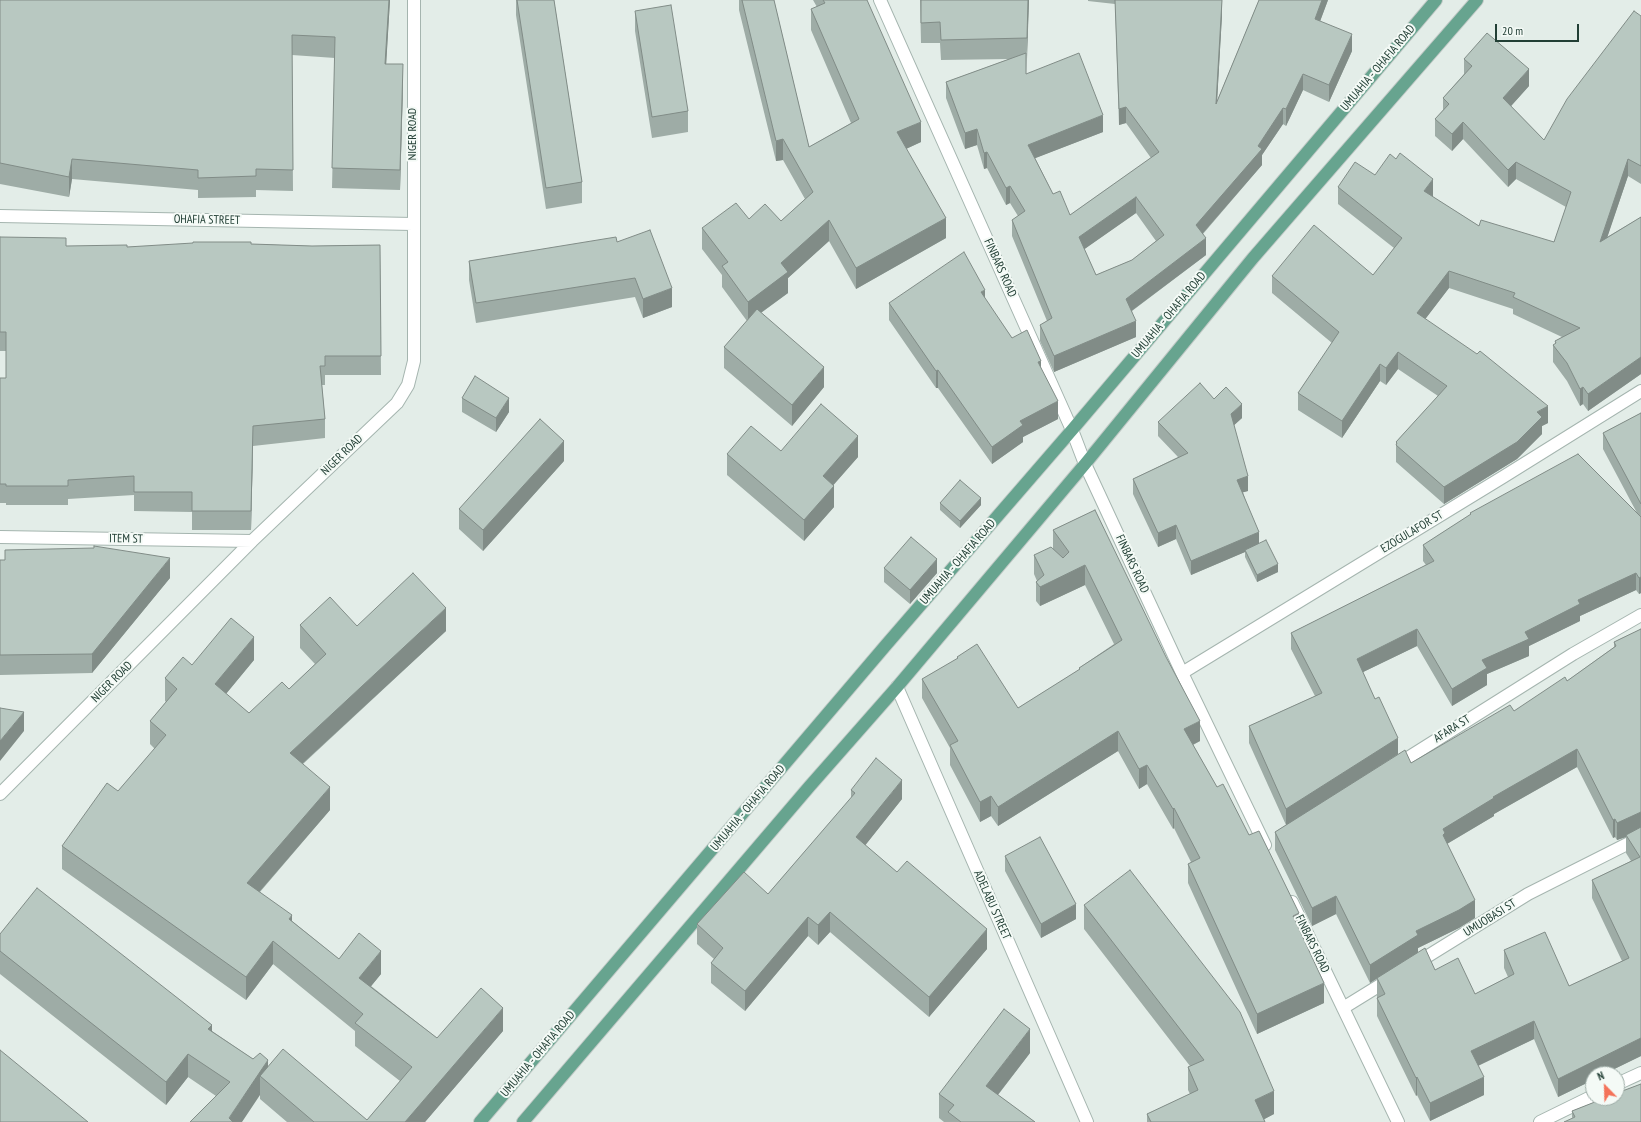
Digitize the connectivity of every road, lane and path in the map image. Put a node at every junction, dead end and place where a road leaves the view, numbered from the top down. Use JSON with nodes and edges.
{"nodes":[{"id":1,"x":414,"y":0,"type":"edge"},
{"id":2,"x":880,"y":0,"type":"edge"},
{"id":3,"x":1436,"y":0,"type":"edge"},
{"id":4,"x":1477,"y":0,"type":"edge"},
{"id":5,"x":0,"y":216,"type":"edge"},
{"id":6,"x":413,"y":224,"type":"junction"},
{"id":7,"x":1641,"y":391,"type":"edge"},
{"id":8,"x":1072,"y":430,"type":"junction"},
{"id":9,"x":1085,"y":464,"type":"junction"},
{"id":10,"x":0,"y":537,"type":"edge"},
{"id":11,"x":252,"y":541,"type":"junction"},
{"id":12,"x":1641,"y":615,"type":"edge"},
{"id":13,"x":1182,"y":673,"type":"junction"},
{"id":14,"x":897,"y":687,"type":"junction"},
{"id":15,"x":1386,"y":771,"type":"edge"},
{"id":16,"x":0,"y":794,"type":"edge"},
{"id":17,"x":1641,"y":837,"type":"edge"},
{"id":18,"x":1279,"y":839,"type":"edge"},
{"id":19,"x":1286,"y":889,"type":"edge"},
{"id":20,"x":1343,"y":1008,"type":"junction"},
{"id":21,"x":1641,"y":1073,"type":"edge"},
{"id":22,"x":1625,"y":1080,"type":"edge"},
{"id":23,"x":1585,"y":1100,"type":"edge"},
{"id":24,"x":480,"y":1122,"type":"edge"},
{"id":25,"x":523,"y":1122,"type":"edge"},
{"id":26,"x":1087,"y":1122,"type":"edge"},
{"id":27,"x":1398,"y":1122,"type":"edge"},
{"id":28,"x":1540,"y":1122,"type":"edge"}],
"edges":[{"from":1,"to":6,"type":"street","name":"NIGER ROAD"},
{"from":2,"to":8,"type":"street","name":"FINBARS ROAD"},
{"from":3,"to":8,"type":"main road","name":"UMUAHIA - OHAFIA ROAD"},
{"from":4,"to":9,"type":"main road"},
{"from":5,"to":6,"type":"street","name":"OHAFIA STREET"},
{"from":6,"to":11,"type":"street","name":"NIGER ROAD"},
{"from":7,"to":13,"type":"street","name":"EZOGULAFOR ST"},
{"from":8,"to":9,"type":"street","name":"FINBARS ROAD"},
{"from":8,"to":24,"type":"main road","name":"UMUAHIA - OHAFIA ROAD"},
{"from":9,"to":13,"type":"street","name":"FINBARS ROAD"},
{"from":9,"to":14,"type":"main road"},
{"from":10,"to":11,"type":"street","name":"ITEM ST"},
{"from":11,"to":16,"type":"street","name":"NIGER ROAD"},
{"from":12,"to":15,"type":"street","name":"AFARA ST"},
{"from":13,"to":18,"type":"street","name":"FINBARS ROAD"},
{"from":14,"to":25,"type":"main road"},
{"from":14,"to":26,"type":"street","name":"ADELABU STREET"},
{"from":17,"to":20,"type":"street","name":"UMUOBASI ST"},
{"from":19,"to":20,"type":"street","name":"FINBARS ROAD"},
{"from":20,"to":27,"type":"street","name":"FINBARS ROAD"},
{"from":21,"to":22,"type":"street"},
{"from":23,"to":28,"type":"street"}]}
